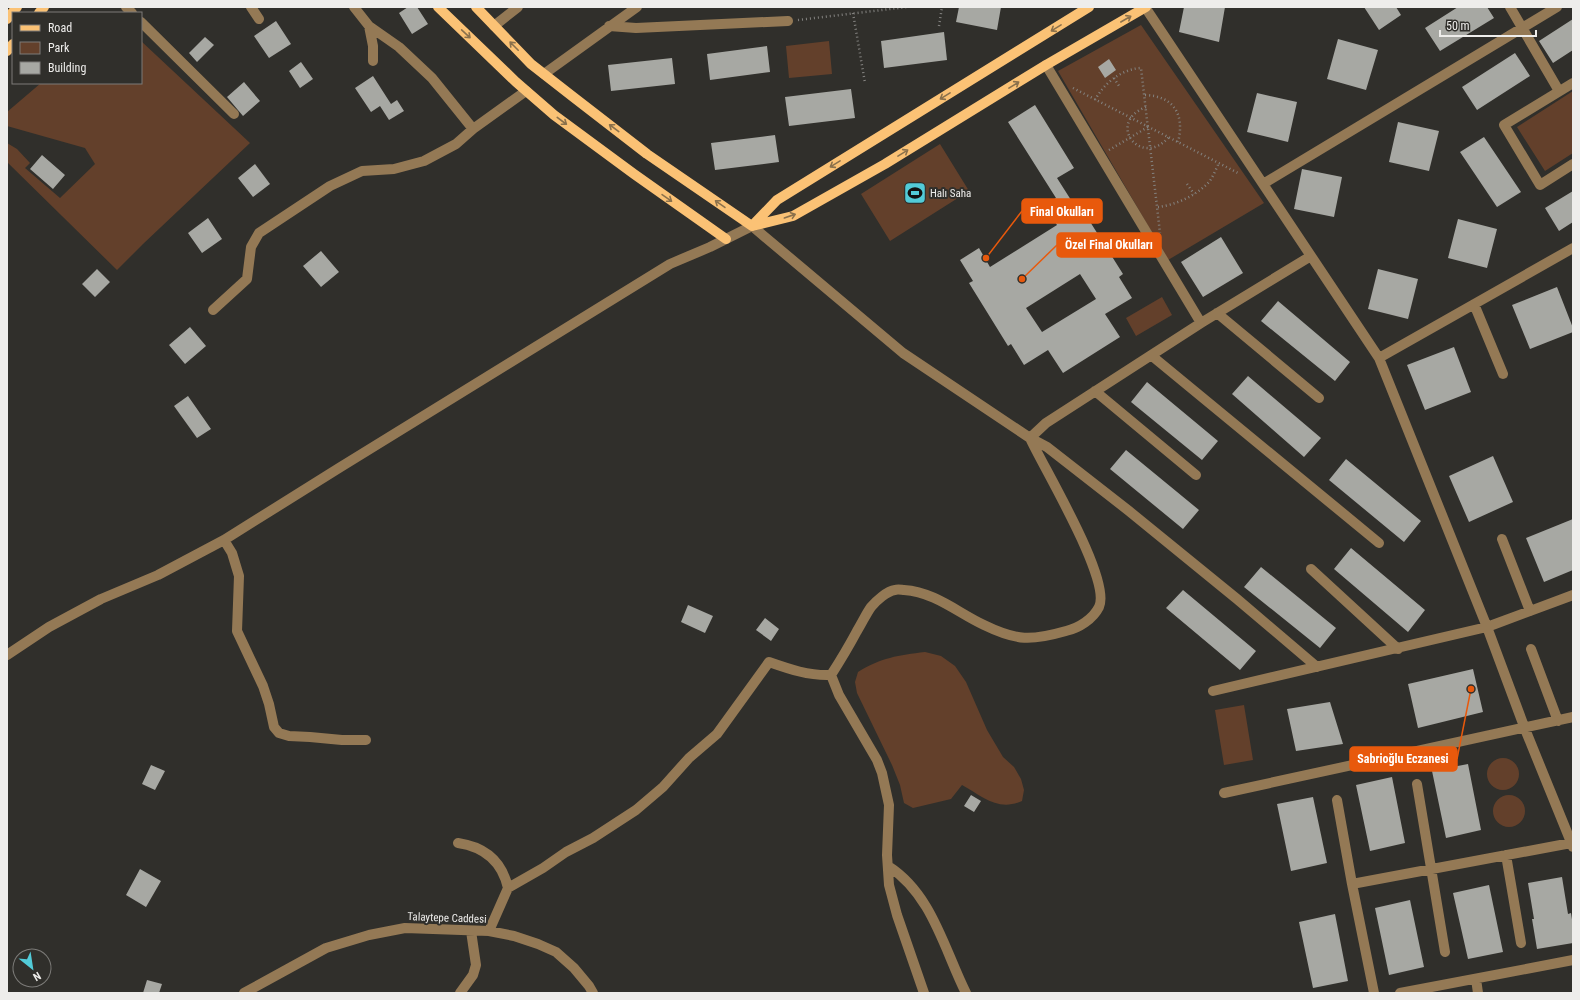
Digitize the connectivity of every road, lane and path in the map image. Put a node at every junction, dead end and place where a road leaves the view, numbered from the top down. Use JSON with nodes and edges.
{"nodes":[{"id":1,"x":250,"y":7,"type":"edge"},
{"id":2,"x":354,"y":7,"type":"edge"},
{"id":3,"x":438,"y":7,"type":"edge"},
{"id":4,"x":476,"y":7,"type":"edge"},
{"id":5,"x":516,"y":7,"type":"edge"},
{"id":6,"x":637,"y":7,"type":"edge"},
{"id":7,"x":907,"y":7,"type":"edge"},
{"id":8,"x":942,"y":7,"type":"edge"},
{"id":9,"x":1089,"y":7,"type":"edge"},
{"id":10,"x":1145,"y":7,"type":"edge"},
{"id":11,"x":1510,"y":7,"type":"edge"},
{"id":12,"x":1557,"y":7,"type":"edge"},
{"id":13,"x":853,"y":13,"type":"junction"},
{"id":14,"x":259,"y":19,"type":"dead end"},
{"id":15,"x":788,"y":21,"type":"joint"},
{"id":16,"x":142,"y":23,"type":"edge"},
{"id":17,"x":369,"y":26,"type":"junction"},
{"id":18,"x":494,"y":26,"type":"junction"},
{"id":19,"x":609,"y":26,"type":"junction"},
{"id":20,"x":939,"y":26,"type":"dead end"},
{"id":21,"x":1522,"y":28,"type":"junction"},
{"id":22,"x":373,"y":61,"type":"dead end"},
{"id":23,"x":1046,"y":65,"type":"junction"},
{"id":24,"x":544,"y":74,"type":"junction"},
{"id":25,"x":1054,"y":78,"type":"junction"},
{"id":26,"x":1114,"y":78,"type":"junction"},
{"id":27,"x":865,"y":83,"type":"dead end"},
{"id":28,"x":1573,"y":83,"type":"edge"},
{"id":29,"x":1119,"y":86,"type":"dead end"},
{"id":30,"x":526,"y":91,"type":"junction"},
{"id":31,"x":1559,"y":91,"type":"junction"},
{"id":32,"x":1145,"y":95,"type":"junction"},
{"id":33,"x":1095,"y":100,"type":"junction"},
{"id":34,"x":1146,"y":107,"type":"junction"},
{"id":35,"x":234,"y":114,"type":"dead end"},
{"id":36,"x":1130,"y":118,"type":"junction"},
{"id":37,"x":1149,"y":127,"type":"junction"},
{"id":38,"x":473,"y":129,"type":"junction"},
{"id":39,"x":1169,"y":137,"type":"junction"},
{"id":40,"x":1130,"y":138,"type":"junction"},
{"id":41,"x":1178,"y":142,"type":"junction"},
{"id":42,"x":1151,"y":148,"type":"junction"},
{"id":43,"x":1101,"y":156,"type":"junction"},
{"id":44,"x":1219,"y":163,"type":"junction"},
{"id":45,"x":1573,"y":164,"type":"edge"},
{"id":46,"x":1238,"y":173,"type":"dead end"},
{"id":47,"x":1187,"y":184,"type":"dead end"},
{"id":48,"x":1263,"y":184,"type":"junction"},
{"id":49,"x":1194,"y":194,"type":"junction"},
{"id":50,"x":1158,"y":207,"type":"junction"},
{"id":51,"x":752,"y":226,"type":"junction"},
{"id":52,"x":1160,"y":237,"type":"dead end"},
{"id":53,"x":726,"y":239,"type":"junction"},
{"id":54,"x":1573,"y":248,"type":"edge"},
{"id":55,"x":1311,"y":256,"type":"junction"},
{"id":56,"x":1474,"y":304,"type":"junction"},
{"id":57,"x":213,"y":310,"type":"dead end"},
{"id":58,"x":1217,"y":313,"type":"junction"},
{"id":59,"x":1201,"y":323,"type":"junction"},
{"id":60,"x":1152,"y":356,"type":"junction"},
{"id":61,"x":1379,"y":358,"type":"junction"},
{"id":62,"x":1503,"y":374,"type":"dead end"},
{"id":63,"x":1095,"y":392,"type":"junction"},
{"id":64,"x":1320,"y":398,"type":"dead end"},
{"id":65,"x":1030,"y":438,"type":"junction"},
{"id":66,"x":1196,"y":475,"type":"dead end"},
{"id":67,"x":1502,"y":539,"type":"dead end"},
{"id":68,"x":224,"y":540,"type":"junction"},
{"id":69,"x":1379,"y":543,"type":"dead end"},
{"id":70,"x":1311,"y":569,"type":"dead end"},
{"id":71,"x":1573,"y":595,"type":"edge"},
{"id":72,"x":1530,"y":611,"type":"junction"},
{"id":73,"x":1487,"y":627,"type":"junction"},
{"id":74,"x":1398,"y":649,"type":"junction"},
{"id":75,"x":1531,"y":649,"type":"dead end"},
{"id":76,"x":7,"y":656,"type":"edge"},
{"id":77,"x":1317,"y":667,"type":"junction"},
{"id":78,"x":831,"y":675,"type":"junction"},
{"id":79,"x":1213,"y":691,"type":"dead end"},
{"id":80,"x":1573,"y":717,"type":"edge"},
{"id":81,"x":1558,"y":721,"type":"junction"},
{"id":82,"x":1525,"y":729,"type":"junction"},
{"id":83,"x":366,"y":740,"type":"dead end"},
{"id":84,"x":1417,"y":784,"type":"dead end"},
{"id":85,"x":1224,"y":793,"type":"dead end"},
{"id":86,"x":1337,"y":800,"type":"dead end"},
{"id":87,"x":458,"y":843,"type":"dead end"},
{"id":88,"x":1572,"y":845,"type":"edge"},
{"id":89,"x":1506,"y":855,"type":"junction"},
{"id":90,"x":888,"y":866,"type":"junction"},
{"id":91,"x":1430,"y":870,"type":"junction"},
{"id":92,"x":1352,"y":884,"type":"junction"},
{"id":93,"x":508,"y":888,"type":"junction"},
{"id":94,"x":471,"y":930,"type":"junction"},
{"id":95,"x":489,"y":931,"type":"junction"},
{"id":96,"x":1521,"y":943,"type":"dead end"},
{"id":97,"x":1444,"y":952,"type":"dead end"},
{"id":98,"x":1573,"y":960,"type":"edge"},
{"id":99,"x":1476,"y":978,"type":"junction"},
{"id":100,"x":244,"y":993,"type":"edge"},
{"id":101,"x":460,"y":993,"type":"edge"},
{"id":102,"x":593,"y":993,"type":"edge"},
{"id":103,"x":924,"y":993,"type":"edge"},
{"id":104,"x":966,"y":993,"type":"edge"},
{"id":105,"x":1374,"y":993,"type":"edge"},
{"id":106,"x":1400,"y":993,"type":"edge"},
{"id":107,"x":1478,"y":993,"type":"edge"}],
"edges":[{"from":1,"to":14,"type":"street"},
{"from":2,"to":17,"type":"street"},
{"from":3,"to":30,"type":"main road","one_way":true},
{"from":4,"to":18,"type":"main road"},
{"from":5,"to":18,"type":"street"},
{"from":6,"to":19,"type":"street"},
{"from":7,"to":13,"type":"path"},
{"from":8,"to":20,"type":"path"},
{"from":9,"to":51,"type":"main road","one_way":true},
{"from":23,"to":10,"type":"main road","one_way":true},
{"from":10,"to":48,"type":"street"},
{"from":11,"to":21,"type":"street"},
{"from":12,"to":21,"type":"street"},
{"from":13,"to":15,"type":"path"},
{"from":13,"to":27,"type":"path"},
{"from":15,"to":19,"type":"street"},
{"from":16,"to":35,"type":"street"},
{"from":17,"to":22,"type":"street"},
{"from":17,"to":38,"type":"street"},
{"from":24,"to":18,"type":"main road","one_way":true},
{"from":19,"to":24,"type":"street"},
{"from":21,"to":31,"type":"street"},
{"from":21,"to":48,"type":"street"},
{"from":23,"to":25,"type":"street"},
{"from":51,"to":23,"type":"main road","one_way":true},
{"from":51,"to":24,"type":"main road","one_way":true},
{"from":25,"to":33,"type":"path"},
{"from":25,"to":43,"type":"street"},
{"from":26,"to":29,"type":"path"},
{"from":26,"to":32,"type":"path"},
{"from":26,"to":33,"type":"path"},
{"from":28,"to":31,"type":"street"},
{"from":30,"to":38,"type":"street"},
{"from":30,"to":53,"type":"main road","one_way":true},
{"from":31,"to":45,"type":"street"},
{"from":32,"to":34,"type":"path"},
{"from":32,"to":41,"type":"path"},
{"from":33,"to":36,"type":"path"},
{"from":34,"to":36,"type":"path"},
{"from":34,"to":37,"type":"path"},
{"from":36,"to":37,"type":"path"},
{"from":36,"to":40,"type":"path"},
{"from":37,"to":39,"type":"path"},
{"from":37,"to":40,"type":"path"},
{"from":37,"to":42,"type":"path"},
{"from":38,"to":57,"type":"street"},
{"from":39,"to":41,"type":"path"},
{"from":39,"to":42,"type":"path"},
{"from":40,"to":42,"type":"path"},
{"from":40,"to":43,"type":"path"},
{"from":41,"to":44,"type":"path"},
{"from":42,"to":50,"type":"path"},
{"from":43,"to":59,"type":"street"},
{"from":44,"to":46,"type":"path"},
{"from":44,"to":49,"type":"path"},
{"from":47,"to":49,"type":"path"},
{"from":48,"to":55,"type":"street"},
{"from":49,"to":50,"type":"path"},
{"from":50,"to":52,"type":"path"},
{"from":51,"to":53,"type":"street"},
{"from":51,"to":65,"type":"street"},
{"from":53,"to":68,"type":"street"},
{"from":54,"to":56,"type":"street"},
{"from":55,"to":58,"type":"street"},
{"from":55,"to":61,"type":"street"},
{"from":56,"to":61,"type":"street"},
{"from":56,"to":62,"type":"street"},
{"from":58,"to":59,"type":"street"},
{"from":58,"to":64,"type":"street"},
{"from":59,"to":60,"type":"street"},
{"from":60,"to":63,"type":"street"},
{"from":60,"to":69,"type":"street"},
{"from":61,"to":73,"type":"street"},
{"from":63,"to":65,"type":"street"},
{"from":63,"to":66,"type":"street"},
{"from":65,"to":77,"type":"street"},
{"from":65,"to":78,"type":"street"},
{"from":67,"to":72,"type":"street"},
{"from":68,"to":76,"type":"street"},
{"from":68,"to":83,"type":"street"},
{"from":70,"to":74,"type":"street"},
{"from":71,"to":72,"type":"street"},
{"from":72,"to":73,"type":"street"},
{"from":73,"to":74,"type":"street"},
{"from":73,"to":82,"type":"street"},
{"from":74,"to":77,"type":"street"},
{"from":75,"to":81,"type":"street"},
{"from":77,"to":79,"type":"street"},
{"from":78,"to":90,"type":"street"},
{"from":78,"to":93,"type":"street"},
{"from":80,"to":81,"type":"street"},
{"from":81,"to":82,"type":"street"},
{"from":82,"to":85,"type":"street"},
{"from":82,"to":88,"type":"street"},
{"from":84,"to":91,"type":"street"},
{"from":86,"to":92,"type":"street"},
{"from":87,"to":93,"type":"street"},
{"from":88,"to":89,"type":"street"},
{"from":89,"to":91,"type":"street"},
{"from":89,"to":96,"type":"street"},
{"from":90,"to":103,"type":"street"},
{"from":90,"to":104,"type":"street"},
{"from":91,"to":92,"type":"street"},
{"from":91,"to":97,"type":"street"},
{"from":92,"to":105,"type":"street"},
{"from":93,"to":95,"type":"street"},
{"from":94,"to":95,"type":"street","name":"Talaytepe Caddesi"},
{"from":94,"to":100,"type":"street","name":"Talaytepe Caddesi"},
{"from":94,"to":101,"type":"street"},
{"from":95,"to":102,"type":"street","name":"Talaytepe Caddesi"},
{"from":98,"to":99,"type":"street"},
{"from":99,"to":106,"type":"street"},
{"from":99,"to":107,"type":"street"}]}
